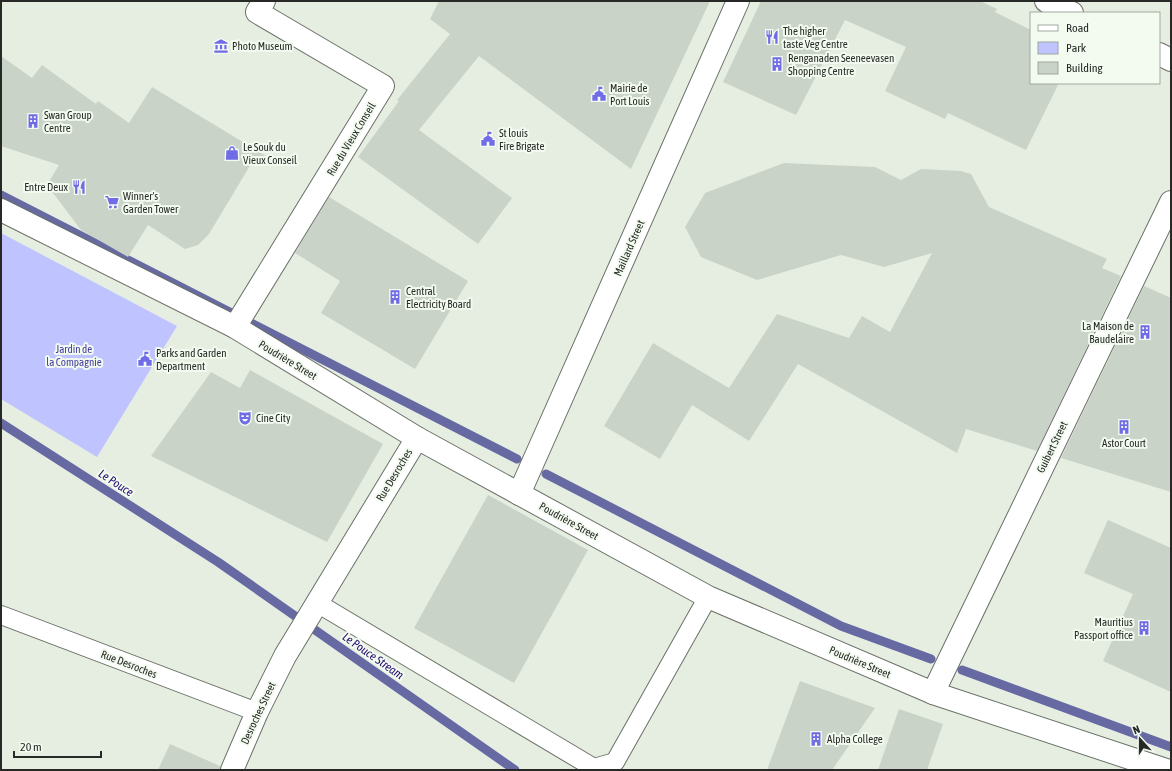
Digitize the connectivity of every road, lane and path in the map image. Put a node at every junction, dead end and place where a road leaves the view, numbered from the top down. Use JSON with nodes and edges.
{"nodes":[{"id":1,"x":264,"y":1,"type":"edge"},
{"id":2,"x":738,"y":1,"type":"edge"},
{"id":3,"x":1046,"y":1,"type":"edge"},
{"id":4,"x":1070,"y":12,"type":"edge"},
{"id":5,"x":1160,"y":54,"type":"edge"},
{"id":6,"x":1171,"y":60,"type":"edge"},
{"id":7,"x":1171,"y":202,"type":"edge"},
{"id":8,"x":1,"y":210,"type":"edge"},
{"id":9,"x":236,"y":326,"type":"junction"},
{"id":10,"x":417,"y":438,"type":"junction"},
{"id":11,"x":519,"y":494,"type":"junction"},
{"id":12,"x":708,"y":597,"type":"junction"},
{"id":13,"x":317,"y":603,"type":"junction"},
{"id":14,"x":1,"y":615,"type":"edge"},
{"id":15,"x":285,"y":656,"type":"joint"},
{"id":16,"x":933,"y":693,"type":"junction"},
{"id":17,"x":257,"y":712,"type":"junction"},
{"id":18,"x":232,"y":770,"type":"edge"},
{"id":19,"x":1166,"y":770,"type":"edge"}],
"edges":[{"from":1,"to":9,"type":"street","name":"Rue du Vieux Conseil"},
{"from":2,"to":11,"type":"street","name":"Maillard Street"},
{"from":3,"to":4,"type":"street"},
{"from":5,"to":6,"type":"street"},
{"from":7,"to":16,"type":"street","name":"Guibert Street"},
{"from":8,"to":9,"type":"street","name":"Poudrière Street"},
{"from":9,"to":10,"type":"street","name":"Poudrière Street"},
{"from":10,"to":11,"type":"street","name":"Poudrière Street"},
{"from":10,"to":13,"type":"street","name":"Rue Desroches"},
{"from":11,"to":12,"type":"street","name":"Poudrière Street"},
{"from":12,"to":13,"type":"lane"},
{"from":12,"to":16,"type":"street","name":"Poudrière Street"},
{"from":13,"to":15,"type":"street","name":"Rue Desroches"},
{"from":14,"to":17,"type":"lane","name":"Rue Desroches"},
{"from":15,"to":17,"type":"street","name":"Desroches Street"},
{"from":16,"to":19,"type":"street","name":"Poudrière Street"},
{"from":17,"to":18,"type":"street","name":"Desroches Street"}]}
